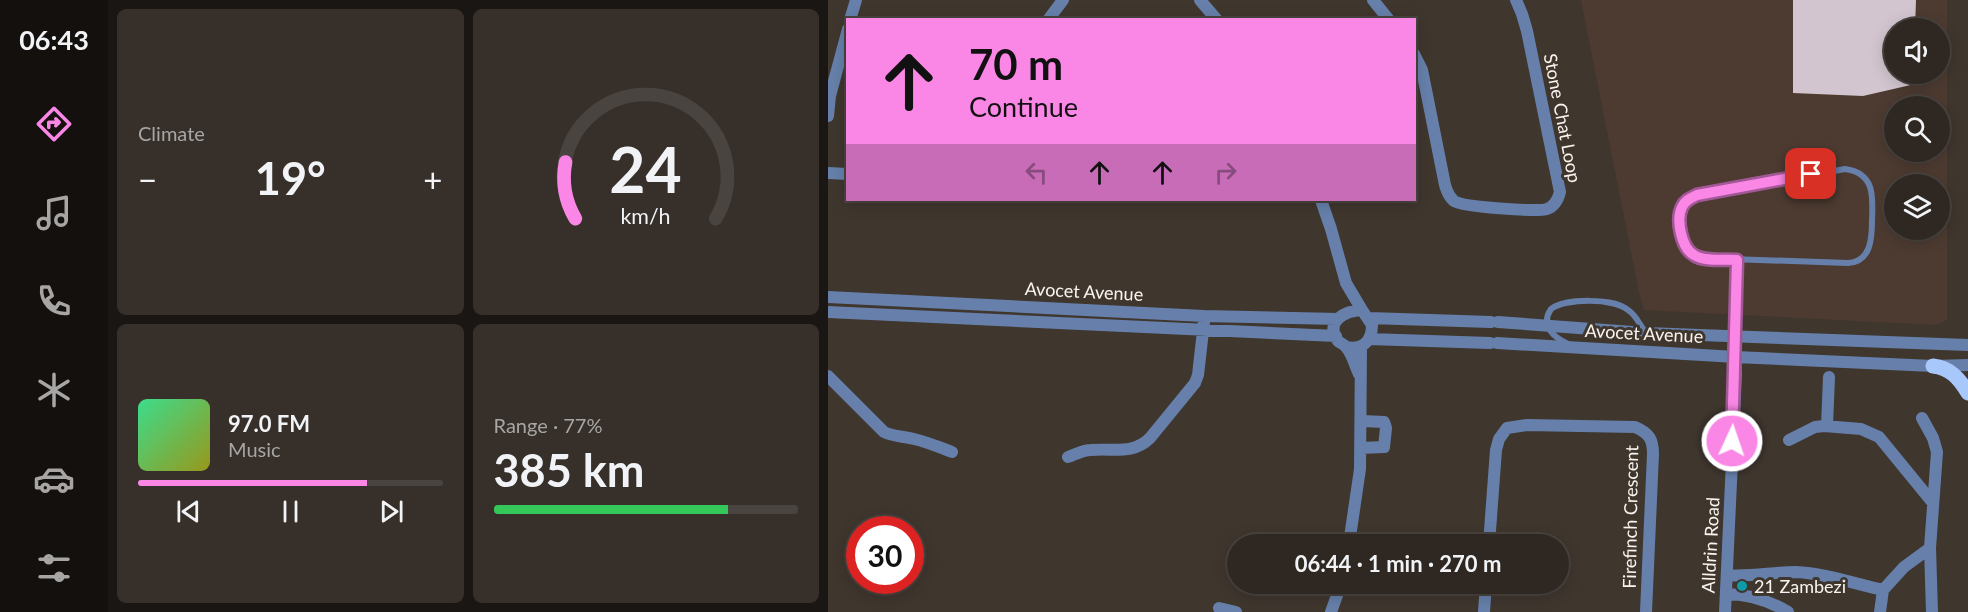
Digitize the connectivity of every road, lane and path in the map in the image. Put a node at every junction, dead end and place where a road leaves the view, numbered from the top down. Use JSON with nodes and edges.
{"nodes":[{"id":1,"x":856,"y":0,"type":"edge"},
{"id":2,"x":1063,"y":0,"type":"edge"},
{"id":3,"x":1200,"y":0,"type":"edge"},
{"id":4,"x":1373,"y":0,"type":"edge"},
{"id":5,"x":1516,"y":0,"type":"edge"},
{"id":6,"x":851,"y":18,"type":"edge"},
{"id":7,"x":1050,"y":18,"type":"edge"},
{"id":8,"x":1214,"y":18,"type":"edge"},
{"id":9,"x":1387,"y":18,"type":"edge"},
{"id":10,"x":844,"y":58,"type":"edge"},
{"id":11,"x":1416,"y":58,"type":"edge"},
{"id":12,"x":828,"y":116,"type":"edge"},
{"id":13,"x":828,"y":173,"type":"edge"},
{"id":14,"x":846,"y":174,"type":"edge"},
{"id":15,"x":1321,"y":201,"type":"edge"},
{"id":16,"x":1737,"y":260,"type":"junction"},
{"id":17,"x":1346,"y":283,"type":"junction"},
{"id":18,"x":828,"y":297,"type":"edge"},
{"id":19,"x":828,"y":312,"type":"edge"},
{"id":20,"x":1365,"y":314,"type":"junction"},
{"id":21,"x":1204,"y":316,"type":"junction"},
{"id":22,"x":1340,"y":316,"type":"junction"},
{"id":23,"x":1547,"y":327,"type":"junction"},
{"id":24,"x":1203,"y":330,"type":"junction"},
{"id":25,"x":1646,"y":333,"type":"junction"},
{"id":26,"x":1735,"y":335,"type":"junction"},
{"id":27,"x":1336,"y":336,"type":"junction"},
{"id":28,"x":1365,"y":343,"type":"junction"},
{"id":29,"x":1968,"y":345,"type":"edge"},
{"id":30,"x":1346,"y":347,"type":"junction"},
{"id":31,"x":1576,"y":347,"type":"junction"},
{"id":32,"x":1736,"y":357,"type":"junction"},
{"id":33,"x":1968,"y":365,"type":"edge"},
{"id":34,"x":1933,"y":366,"type":"junction"},
{"id":35,"x":828,"y":376,"type":"edge"},
{"id":36,"x":1829,"y":377,"type":"dead end"},
{"id":37,"x":1361,"y":378,"type":"junction"},
{"id":38,"x":1968,"y":393,"type":"edge"},
{"id":39,"x":1922,"y":418,"type":"dead end"},
{"id":40,"x":1362,"y":422,"type":"junction"},
{"id":41,"x":1827,"y":426,"type":"junction"},
{"id":42,"x":1789,"y":440,"type":"dead end"},
{"id":43,"x":1361,"y":448,"type":"junction"},
{"id":44,"x":952,"y":452,"type":"dead end"},
{"id":45,"x":1068,"y":457,"type":"dead end"},
{"id":46,"x":1934,"y":503,"type":"junction"},
{"id":47,"x":1350,"y":534,"type":"edge"},
{"id":48,"x":1490,"y":534,"type":"edge"},
{"id":49,"x":1930,"y":548,"type":"junction"},
{"id":50,"x":1904,"y":567,"type":"junction"},
{"id":51,"x":1726,"y":575,"type":"junction"},
{"id":52,"x":1931,"y":576,"type":"junction"},
{"id":53,"x":1883,"y":590,"type":"junction"},
{"id":54,"x":1337,"y":594,"type":"edge"},
{"id":55,"x":1485,"y":594,"type":"edge"},
{"id":56,"x":1726,"y":594,"type":"junction"},
{"id":57,"x":1219,"y":608,"type":"dead end"},
{"id":58,"x":1236,"y":612,"type":"edge"},
{"id":59,"x":1331,"y":612,"type":"edge"},
{"id":60,"x":1484,"y":612,"type":"edge"},
{"id":61,"x":1646,"y":612,"type":"edge"},
{"id":62,"x":1725,"y":612,"type":"edge"},
{"id":63,"x":1788,"y":612,"type":"edge"},
{"id":64,"x":1880,"y":612,"type":"edge"},
{"id":65,"x":1932,"y":612,"type":"edge"}],
"edges":[{"from":1,"to":6,"type":"street"},
{"from":2,"to":7,"type":"street"},
{"from":3,"to":8,"type":"street"},
{"from":4,"to":9,"type":"street"},
{"from":5,"to":11,"type":"street","name":"Stone Chat Loop"},
{"from":10,"to":12,"type":"street"},
{"from":13,"to":14,"type":"street"},
{"from":15,"to":17,"type":"street"},
{"from":16,"to":16,"type":"lane"},
{"from":16,"to":26,"type":"lane"},
{"from":17,"to":20,"type":"street"},
{"from":17,"to":22,"type":"street"},
{"from":18,"to":21,"type":"street","name":"Avocet Avenue"},
{"from":19,"to":24,"type":"street","name":"Avocet Avenue"},
{"from":20,"to":22,"type":"street"},
{"from":20,"to":23,"type":"street","name":"Avocet Avenue"},
{"from":20,"to":28,"type":"street"},
{"from":21,"to":22,"type":"street","name":"Avocet Avenue"},
{"from":21,"to":24,"type":"street"},
{"from":22,"to":27,"type":"street"},
{"from":23,"to":25,"type":"street","name":"Avocet Avenue"},
{"from":23,"to":25,"type":"lane"},
{"from":23,"to":31,"type":"lane"},
{"from":24,"to":27,"type":"street","name":"Avocet Avenue"},
{"from":24,"to":45,"type":"street"},
{"from":25,"to":26,"type":"street","name":"Avocet Avenue"},
{"from":26,"to":29,"type":"street","name":"Avocet Avenue"},
{"from":26,"to":32,"type":"street","name":"Alldrin Road"},
{"from":27,"to":30,"type":"street"},
{"from":28,"to":30,"type":"street"},
{"from":28,"to":31,"type":"street","name":"Avocet Avenue"},
{"from":28,"to":37,"type":"street"},
{"from":30,"to":37,"type":"street"},
{"from":31,"to":32,"type":"street","name":"Avocet Avenue"},
{"from":32,"to":34,"type":"street","name":"Avocet Avenue"},
{"from":32,"to":51,"type":"street","name":"Alldrin Road"},
{"from":33,"to":34,"type":"street","name":"Avocet Avenue"},
{"from":34,"to":38,"type":"main road"},
{"from":35,"to":44,"type":"street"},
{"from":36,"to":41,"type":"street"},
{"from":37,"to":40,"type":"street"},
{"from":39,"to":46,"type":"street"},
{"from":40,"to":43,"type":"street"},
{"from":40,"to":43,"type":"street"},
{"from":41,"to":42,"type":"street"},
{"from":41,"to":46,"type":"street"},
{"from":43,"to":47,"type":"street"},
{"from":46,"to":49,"type":"street"},
{"from":48,"to":61,"type":"street","name":"Firefinch Crescent"},
{"from":49,"to":50,"type":"street"},
{"from":49,"to":52,"type":"street"},
{"from":50,"to":52,"type":"street"},
{"from":50,"to":53,"type":"street"},
{"from":51,"to":53,"type":"street"},
{"from":51,"to":56,"type":"street","name":"Alldrin Road"},
{"from":52,"to":65,"type":"street"},
{"from":53,"to":64,"type":"street"},
{"from":54,"to":59,"type":"street"},
{"from":55,"to":60,"type":"street"},
{"from":56,"to":62,"type":"street","name":"Alldrin Road"},
{"from":56,"to":63,"type":"street"},
{"from":57,"to":58,"type":"street"}]}
